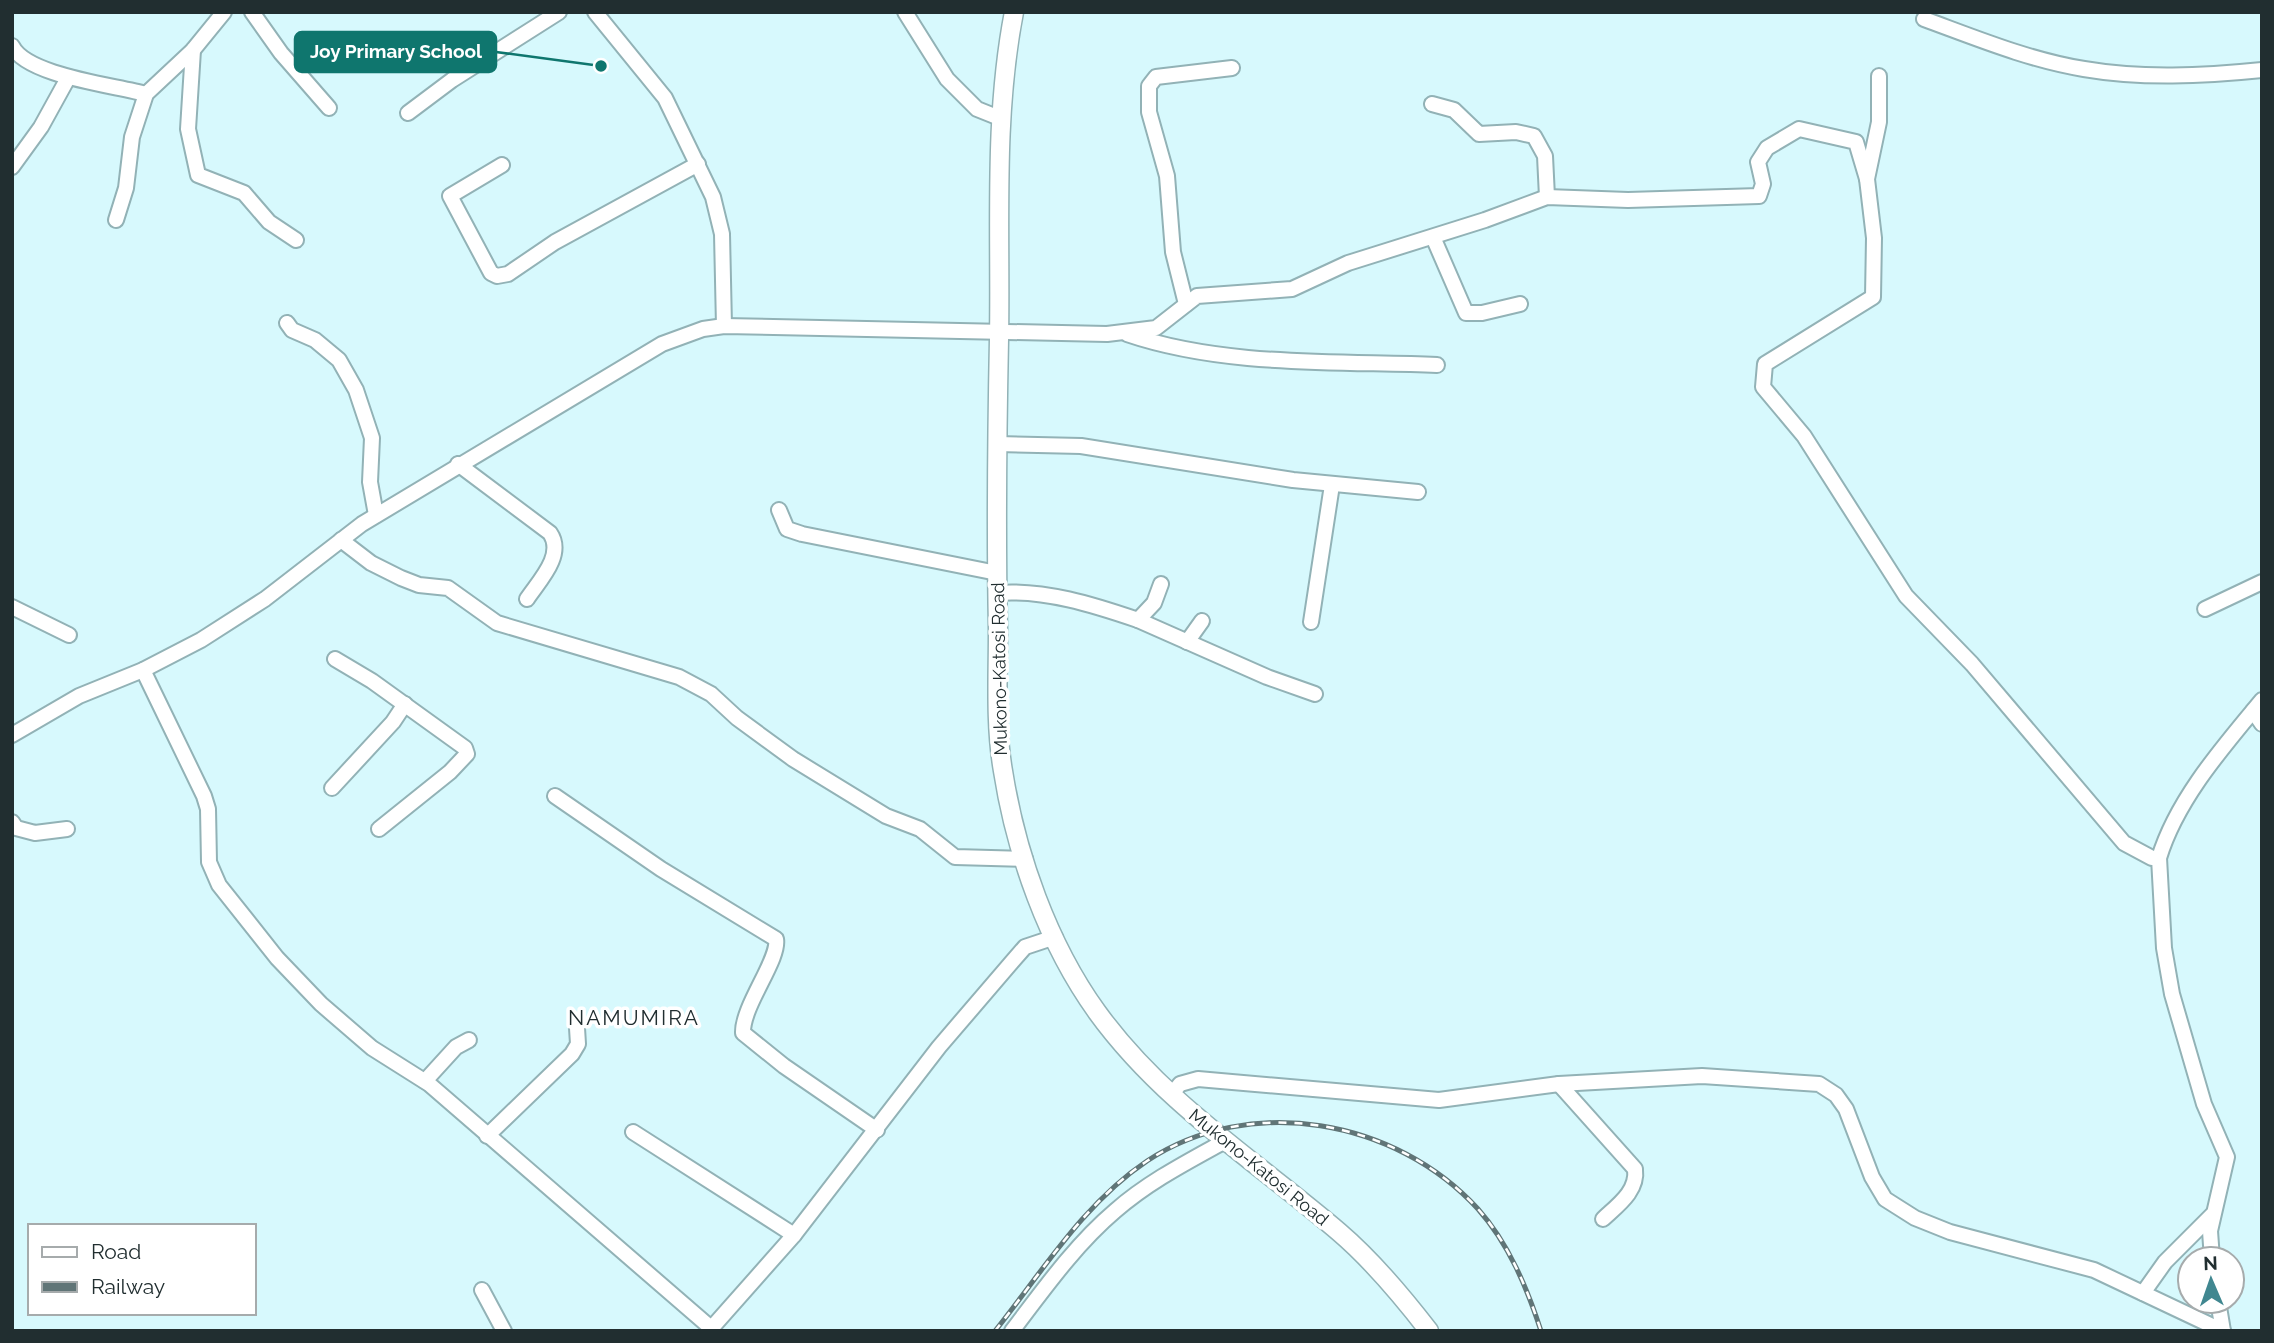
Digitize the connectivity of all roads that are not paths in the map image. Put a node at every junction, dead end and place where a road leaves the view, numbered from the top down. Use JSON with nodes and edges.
{"nodes":[{"id":1,"x":225,"y":12,"type":"edge"},
{"id":2,"x":252,"y":12,"type":"edge"},
{"id":3,"x":559,"y":12,"type":"edge"},
{"id":4,"x":595,"y":12,"type":"edge"},
{"id":5,"x":905,"y":12,"type":"edge"},
{"id":6,"x":1014,"y":12,"type":"edge"},
{"id":7,"x":1924,"y":19,"type":"dead end"},
{"id":8,"x":12,"y":46,"type":"edge"},
{"id":9,"x":193,"y":50,"type":"junction"},
{"id":10,"x":1232,"y":68,"type":"dead end"},
{"id":11,"x":2262,"y":70,"type":"edge"},
{"id":12,"x":1879,"y":76,"type":"dead end"},
{"id":13,"x":68,"y":78,"type":"junction"},
{"id":14,"x":146,"y":94,"type":"junction"},
{"id":15,"x":1432,"y":104,"type":"dead end"},
{"id":16,"x":329,"y":108,"type":"dead end"},
{"id":17,"x":408,"y":113,"type":"dead end"},
{"id":18,"x":1002,"y":119,"type":"junction"},
{"id":19,"x":698,"y":164,"type":"junction"},
{"id":20,"x":502,"y":165,"type":"dead end"},
{"id":21,"x":12,"y":167,"type":"edge"},
{"id":22,"x":1867,"y":179,"type":"junction"},
{"id":23,"x":1547,"y":197,"type":"junction"},
{"id":24,"x":116,"y":220,"type":"dead end"},
{"id":25,"x":1433,"y":237,"type":"junction"},
{"id":26,"x":296,"y":240,"type":"dead end"},
{"id":27,"x":1186,"y":304,"type":"junction"},
{"id":28,"x":1520,"y":304,"type":"dead end"},
{"id":29,"x":287,"y":323,"type":"dead end"},
{"id":30,"x":724,"y":326,"type":"junction"},
{"id":31,"x":1123,"y":332,"type":"junction"},
{"id":32,"x":999,"y":333,"type":"junction"},
{"id":33,"x":1437,"y":365,"type":"dead end"},
{"id":34,"x":997,"y":443,"type":"junction"},
{"id":35,"x":458,"y":464,"type":"junction"},
{"id":36,"x":1332,"y":485,"type":"junction"},
{"id":37,"x":1418,"y":492,"type":"dead end"},
{"id":38,"x":779,"y":510,"type":"dead end"},
{"id":39,"x":376,"y":515,"type":"junction"},
{"id":40,"x":341,"y":540,"type":"junction"},
{"id":41,"x":997,"y":573,"type":"junction"},
{"id":42,"x":2262,"y":582,"type":"edge"},
{"id":43,"x":1161,"y":584,"type":"dead end"},
{"id":44,"x":997,"y":593,"type":"junction"},
{"id":45,"x":527,"y":600,"type":"dead end"},
{"id":46,"x":12,"y":607,"type":"edge"},
{"id":47,"x":2204,"y":609,"type":"dead end"},
{"id":48,"x":1138,"y":620,"type":"junction"},
{"id":49,"x":1202,"y":621,"type":"dead end"},
{"id":50,"x":1311,"y":622,"type":"dead end"},
{"id":51,"x":69,"y":635,"type":"dead end"},
{"id":52,"x":1187,"y":642,"type":"junction"},
{"id":53,"x":335,"y":659,"type":"dead end"},
{"id":54,"x":143,"y":670,"type":"junction"},
{"id":55,"x":1315,"y":694,"type":"dead end"},
{"id":56,"x":405,"y":704,"type":"junction"},
{"id":57,"x":2257,"y":706,"type":"edge"},
{"id":58,"x":2262,"y":724,"type":"edge"},
{"id":59,"x":12,"y":735,"type":"edge"},
{"id":60,"x":331,"y":788,"type":"dead end"},
{"id":61,"x":555,"y":796,"type":"dead end"},
{"id":62,"x":12,"y":822,"type":"edge"},
{"id":63,"x":66,"y":829,"type":"dead end"},
{"id":64,"x":379,"y":829,"type":"dead end"},
{"id":65,"x":2159,"y":858,"type":"junction"},
{"id":66,"x":1025,"y":859,"type":"junction"},
{"id":67,"x":1055,"y":937,"type":"junction"},
{"id":68,"x":577,"y":1028,"type":"dead end"},
{"id":69,"x":469,"y":1040,"type":"dead end"},
{"id":70,"x":425,"y":1081,"type":"junction"},
{"id":71,"x":1559,"y":1084,"type":"junction"},
{"id":72,"x":1172,"y":1094,"type":"junction"},
{"id":73,"x":877,"y":1130,"type":"junction"},
{"id":74,"x":633,"y":1132,"type":"dead end"},
{"id":75,"x":487,"y":1136,"type":"junction"},
{"id":76,"x":1225,"y":1141,"type":"junction"},
{"id":77,"x":2213,"y":1215,"type":"junction"},
{"id":78,"x":1603,"y":1219,"type":"dead end"},
{"id":79,"x":794,"y":1235,"type":"junction"},
{"id":80,"x":2211,"y":1245,"type":"edge"},
{"id":81,"x":482,"y":1290,"type":"dead end"},
{"id":82,"x":2143,"y":1293,"type":"junction"},
{"id":83,"x":710,"y":1329,"type":"edge"},
{"id":84,"x":504,"y":1331,"type":"edge"},
{"id":85,"x":1012,"y":1331,"type":"edge"},
{"id":86,"x":1429,"y":1331,"type":"edge"},
{"id":87,"x":2223,"y":1331,"type":"edge"}],
"edges":[{"from":1,"to":9,"type":"street"},
{"from":2,"to":16,"type":"street"},
{"from":3,"to":17,"type":"street"},
{"from":4,"to":19,"type":"street"},
{"from":5,"to":18,"type":"street"},
{"from":6,"to":18,"type":"main road","name":"Mukono-Katosi Road"},
{"from":7,"to":11,"type":"street"},
{"from":8,"to":13,"type":"street"},
{"from":9,"to":14,"type":"street"},
{"from":9,"to":26,"type":"street"},
{"from":10,"to":27,"type":"street"},
{"from":12,"to":22,"type":"street"},
{"from":13,"to":14,"type":"street"},
{"from":13,"to":21,"type":"street"},
{"from":14,"to":24,"type":"street"},
{"from":15,"to":23,"type":"street"},
{"from":18,"to":32,"type":"main road","name":"Mukono-Katosi Road"},
{"from":19,"to":20,"type":"street"},
{"from":19,"to":30,"type":"street"},
{"from":22,"to":23,"type":"street"},
{"from":22,"to":65,"type":"street"},
{"from":23,"to":25,"type":"street"},
{"from":25,"to":27,"type":"street"},
{"from":25,"to":28,"type":"street"},
{"from":27,"to":31,"type":"street"},
{"from":29,"to":39,"type":"street"},
{"from":30,"to":32,"type":"street"},
{"from":30,"to":35,"type":"street"},
{"from":31,"to":32,"type":"street"},
{"from":31,"to":33,"type":"street"},
{"from":32,"to":34,"type":"main road","name":"Mukono-Katosi Road"},
{"from":34,"to":36,"type":"street"},
{"from":34,"to":41,"type":"main road","name":"Mukono-Katosi Road"},
{"from":35,"to":39,"type":"street"},
{"from":35,"to":45,"type":"street"},
{"from":36,"to":37,"type":"street"},
{"from":36,"to":50,"type":"street"},
{"from":38,"to":41,"type":"street"},
{"from":39,"to":40,"type":"street"},
{"from":40,"to":54,"type":"street"},
{"from":40,"to":66,"type":"street"},
{"from":41,"to":44,"type":"main road","name":"Mukono-Katosi Road"},
{"from":42,"to":47,"type":"street"},
{"from":43,"to":48,"type":"street"},
{"from":44,"to":48,"type":"street"},
{"from":44,"to":66,"type":"main road","name":"Mukono-Katosi Road"},
{"from":46,"to":51,"type":"street"},
{"from":48,"to":52,"type":"street"},
{"from":49,"to":52,"type":"street"},
{"from":52,"to":55,"type":"street"},
{"from":53,"to":56,"type":"street"},
{"from":54,"to":59,"type":"street"},
{"from":54,"to":70,"type":"street"},
{"from":56,"to":60,"type":"street"},
{"from":56,"to":64,"type":"street"},
{"from":57,"to":58,"type":"street"},
{"from":57,"to":65,"type":"street"},
{"from":61,"to":73,"type":"street"},
{"from":62,"to":63,"type":"street"},
{"from":65,"to":77,"type":"street"},
{"from":66,"to":67,"type":"main road","name":"Mukono-Katosi Road"},
{"from":67,"to":72,"type":"main road","name":"Mukono-Katosi Road"},
{"from":67,"to":73,"type":"street"},
{"from":68,"to":75,"type":"street"},
{"from":69,"to":70,"type":"street"},
{"from":70,"to":75,"type":"street"},
{"from":71,"to":72,"type":"street"},
{"from":71,"to":78,"type":"street"},
{"from":71,"to":82,"type":"street"},
{"from":72,"to":76,"type":"main road","name":"Mukono-Katosi Road"},
{"from":73,"to":79,"type":"street"},
{"from":74,"to":79,"type":"street"},
{"from":75,"to":83,"type":"street"},
{"from":76,"to":85,"type":"street"},
{"from":76,"to":86,"type":"main road","name":"Mukono-Katosi Road"},
{"from":77,"to":80,"type":"street"},
{"from":77,"to":82,"type":"street"},
{"from":79,"to":83,"type":"street"},
{"from":81,"to":84,"type":"street"},
{"from":82,"to":87,"type":"street"}]}
